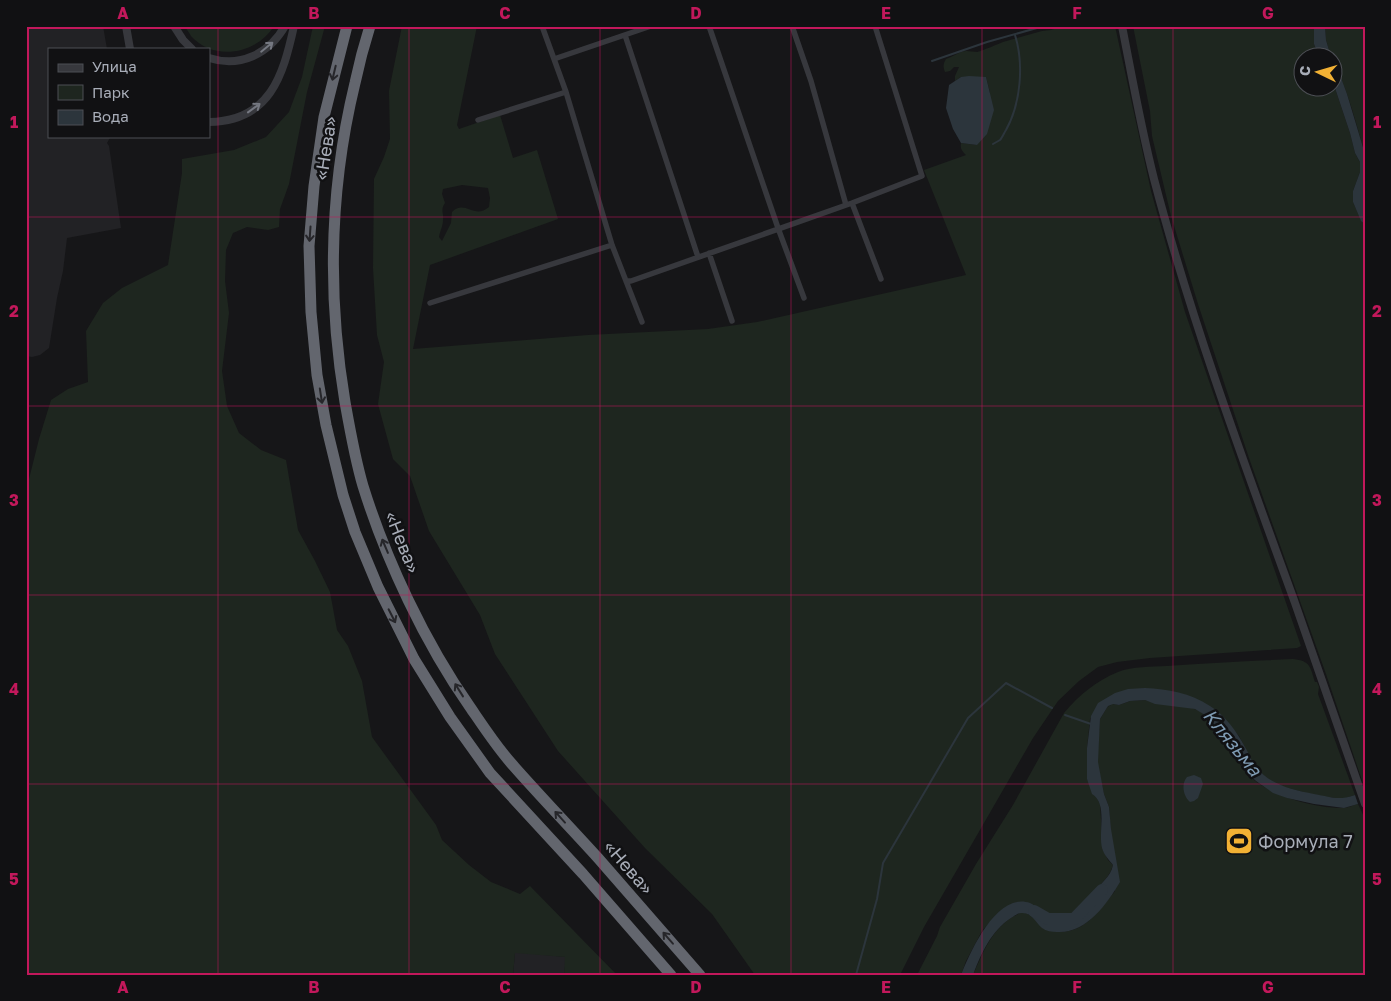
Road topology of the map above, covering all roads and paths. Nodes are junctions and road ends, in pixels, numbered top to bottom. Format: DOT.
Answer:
graph roads {
  1 [pos="126,26"];
  2 [pos="174,26"];
  3 [pos="285,26"];
  4 [pos="294,26"];
  5 [pos="347,26"];
  6 [pos="370,26"];
  7 [pos="542,26"];
  8 [pos="650,26"];
  9 [pos="708,26"];
  10 [pos="792,26"];
  11 [pos="875,26"];
  12 [pos="1122,26"];
  13 [pos="625,34"];
  14 [pos="130,48"];
  15 [pos="191,48"];
  16 [pos="210,58"];
  17 [pos="554,60"];
  18 [pos="566,92"];
  19 [pos="478,120"];
  20 [pos="210,122"];
  21 [pos="849,204"];
  22 [pos="778,228"];
  23 [pos="612,245"];
  24 [pos="709,253"];
  25 [pos="698,257"];
  26 [pos="881,279"];
  27 [pos="626,281"];
  28 [pos="804,298"];
  29 [pos="430,303"];
  30 [pos="732,321"];
  31 [pos="642,322"];
  32 [pos="1365,804"];
  33 [pos="671,975"];
  34 [pos="700,975"];
  1 -- 14 [label="street"];
  2 -- 15 [label="street"];
  16 -- 3 [label="street, one-way"];
  20 -- 4 [label="street, one-way"];
  5 -- 33 [label="highway, «Нева», one-way"];
  34 -- 6 [label="highway, «Нева», one-way"];
  7 -- 17 [label="street"];
  8 -- 13 [label="street"];
  9 -- 22 [label="street"];
  10 -- 21 [label="street"];
  11 -- 21 [label="street"];
  12 -- 32 [label="street"];
  13 -- 17 [label="street"];
  13 -- 25 [label="street"];
  17 -- 18 [label="street"];
  18 -- 19 [label="street"];
  18 -- 23 [label="street"];
  21 -- 22 [label="street"];
  21 -- 26 [label="street"];
  22 -- 24 [label="street"];
  22 -- 28 [label="street"];
  23 -- 27 [label="street"];
  23 -- 29 [label="street"];
  24 -- 25 [label="street"];
  24 -- 30 [label="street"];
  25 -- 27 [label="street"];
  27 -- 31 [label="street"];
}
